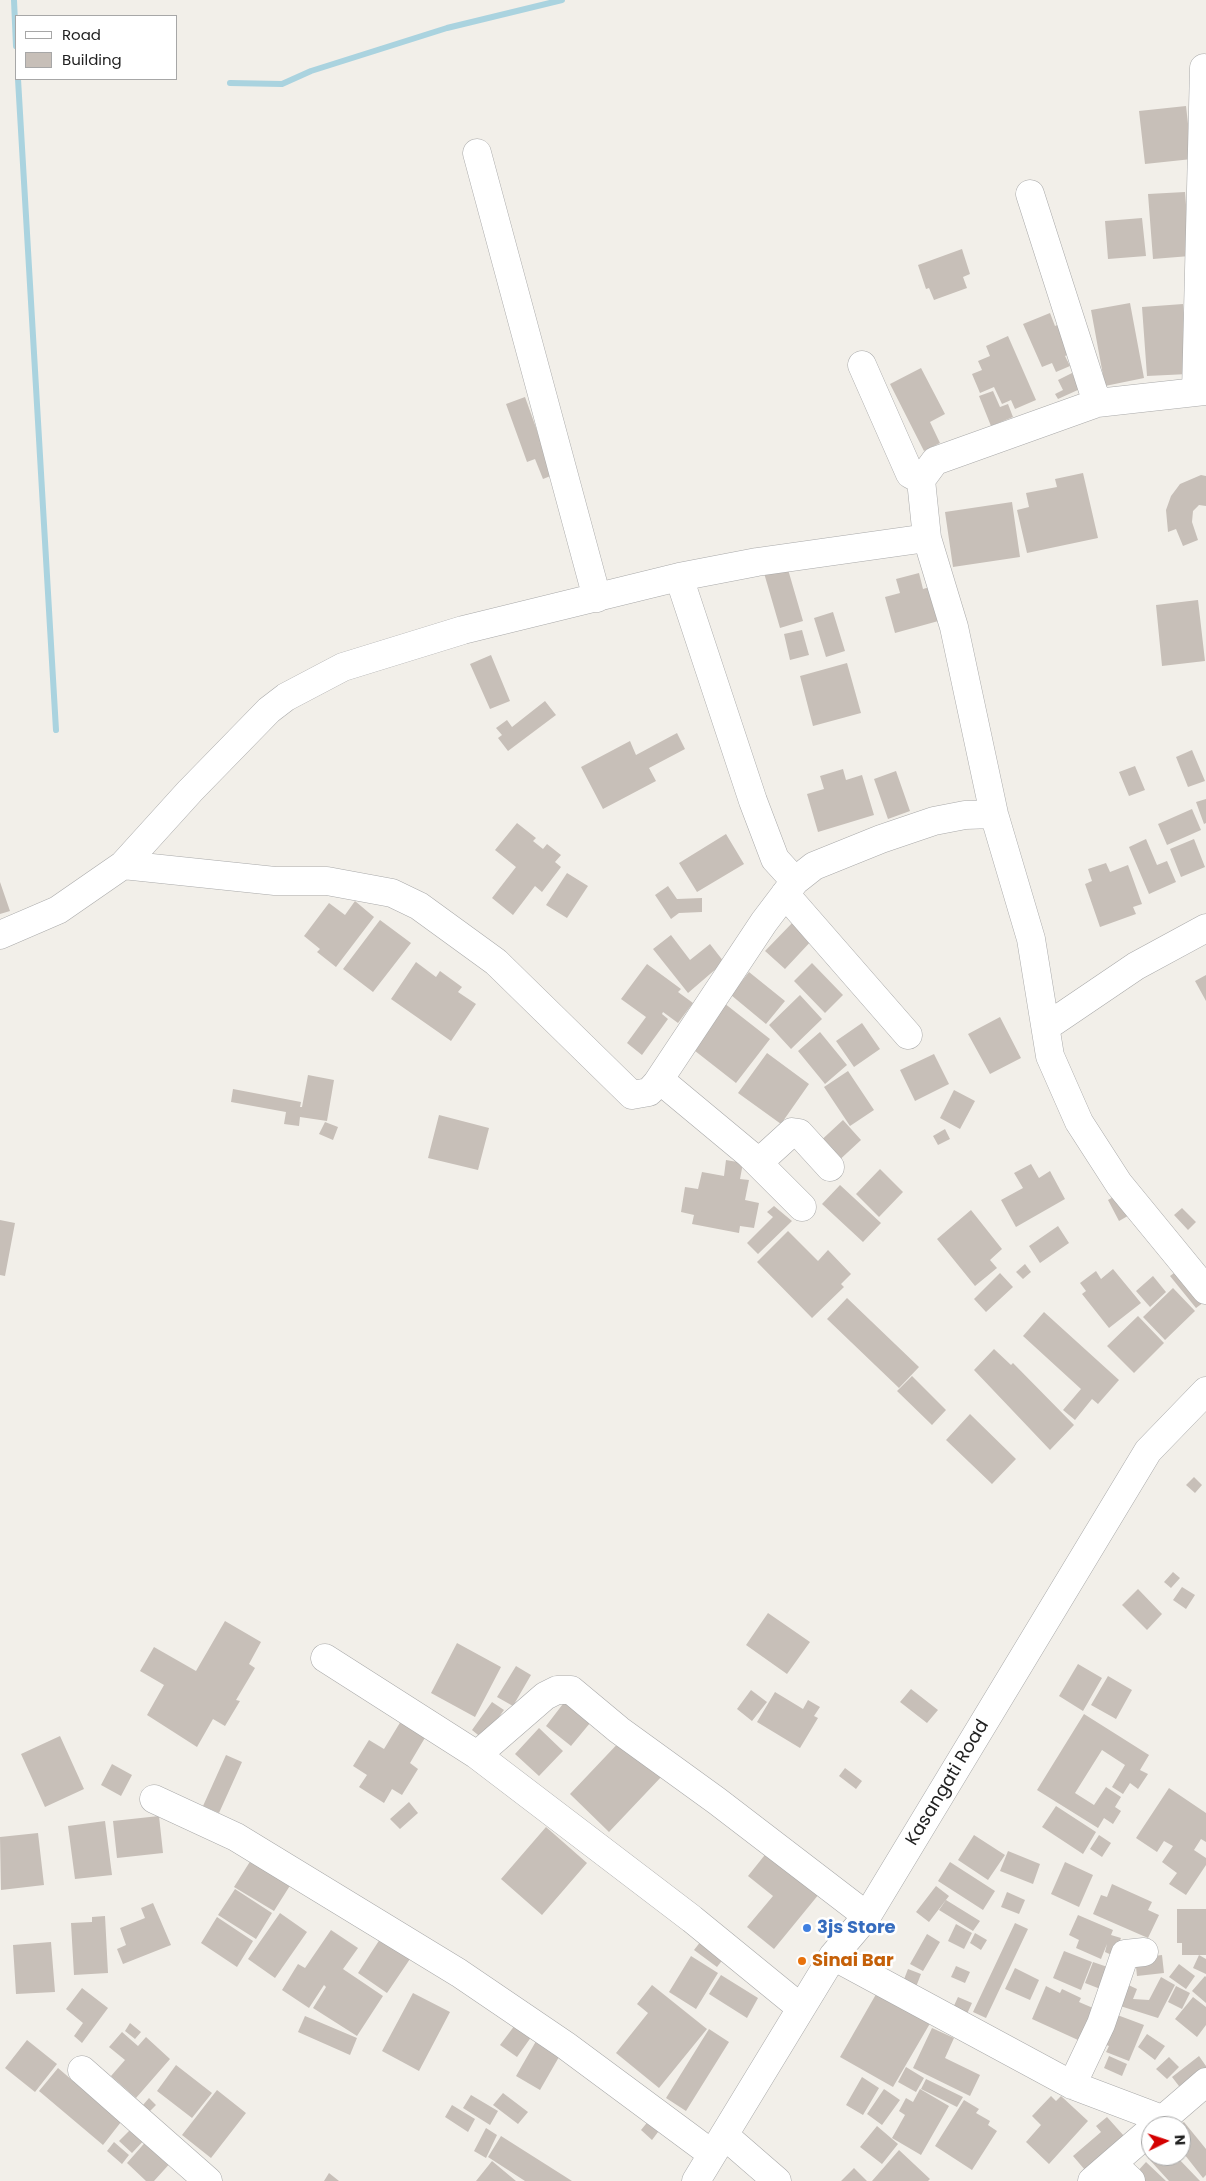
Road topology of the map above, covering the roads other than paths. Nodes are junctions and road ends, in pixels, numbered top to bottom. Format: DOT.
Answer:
graph roads {
  1 [pos="1204,68"];
  2 [pos="477,153"];
  3 [pos="1030,194"];
  4 [pos="862,365"];
  5 [pos="1201,391"];
  6 [pos="1097,404"];
  7 [pos="921,480"];
  8 [pos="927,538"];
  9 [pos="679,577"];
  10 [pos="597,598"];
  11 [pos="994,814"];
  12 [pos="123,865"];
  13 [pos="790,887"];
  14 [pos="1206,928"];
  15 [pos="0,935"];
  16 [pos="1046,1027"];
  17 [pos="908,1036"];
  18 [pos="660,1080"];
  19 [pos="758,1163"];
  20 [pos="830,1167"];
  21 [pos="802,1207"];
  22 [pos="1206,1290"];
  23 [pos="1206,1391"];
  24 [pos="326,1658"];
  25 [pos="476,1755"];
  26 [pos="154,1799"];
  27 [pos="867,1916"];
  28 [pos="1144,1952"];
  29 [pos="833,1956"];
  30 [pos="801,2008"];
  31 [pos="82,2070"];
  32 [pos="1206,2082"];
  33 [pos="1072,2085"];
  34 [pos="1166,2116"];
  35 [pos="1141,2118"];
  36 [pos="718,2144"];
  37 [pos="1141,2146"];
  38 [pos="1122,2172"];
  39 [pos="208,2181"];
  40 [pos="696,2181"];
  41 [pos="777,2181"];
  42 [pos="1092,2181"];
  1 -- 5 [label="street"];
  2 -- 10 [label="street"];
  3 -- 6 [label="street"];
  4 -- 7 [label="street"];
  5 -- 6 [label="street"];
  6 -- 7 [label="street"];
  7 -- 8 [label="street"];
  8 -- 9 [label="street"];
  8 -- 11 [label="street"];
  9 -- 10 [label="street"];
  9 -- 13 [label="street"];
  10 -- 12 [label="street"];
  11 -- 13 [label="street"];
  11 -- 16 [label="street"];
  12 -- 15 [label="street"];
  12 -- 18 [label="street"];
  13 -- 17 [label="street"];
  13 -- 18 [label="street"];
  14 -- 16 [label="street"];
  16 -- 22 [label="street"];
  18 -- 19 [label="street"];
  19 -- 20 [label="street"];
  19 -- 21 [label="street"];
  23 -- 27 [label="street, Kasangati Road"];
  24 -- 25 [label="street"];
  25 -- 27 [label="street"];
  25 -- 30 [label="street"];
  26 -- 36 [label="street"];
  27 -- 29 [label="street, Kasangati Road"];
  28 -- 33 [label="street"];
  29 -- 30 [label="street, Kasangati Road"];
  29 -- 33 [label="street"];
  30 -- 36 [label="street, Kasangati Road"];
  31 -- 39 [label="street"];
  32 -- 34 [label="street"];
  33 -- 35 [label="street"];
  36 -- 40 [label="street, Kasangati Road"];
  36 -- 41 [label="street"];
  37 -- 38 [label="street"];
  38 -- 42 [label="street"];
}
